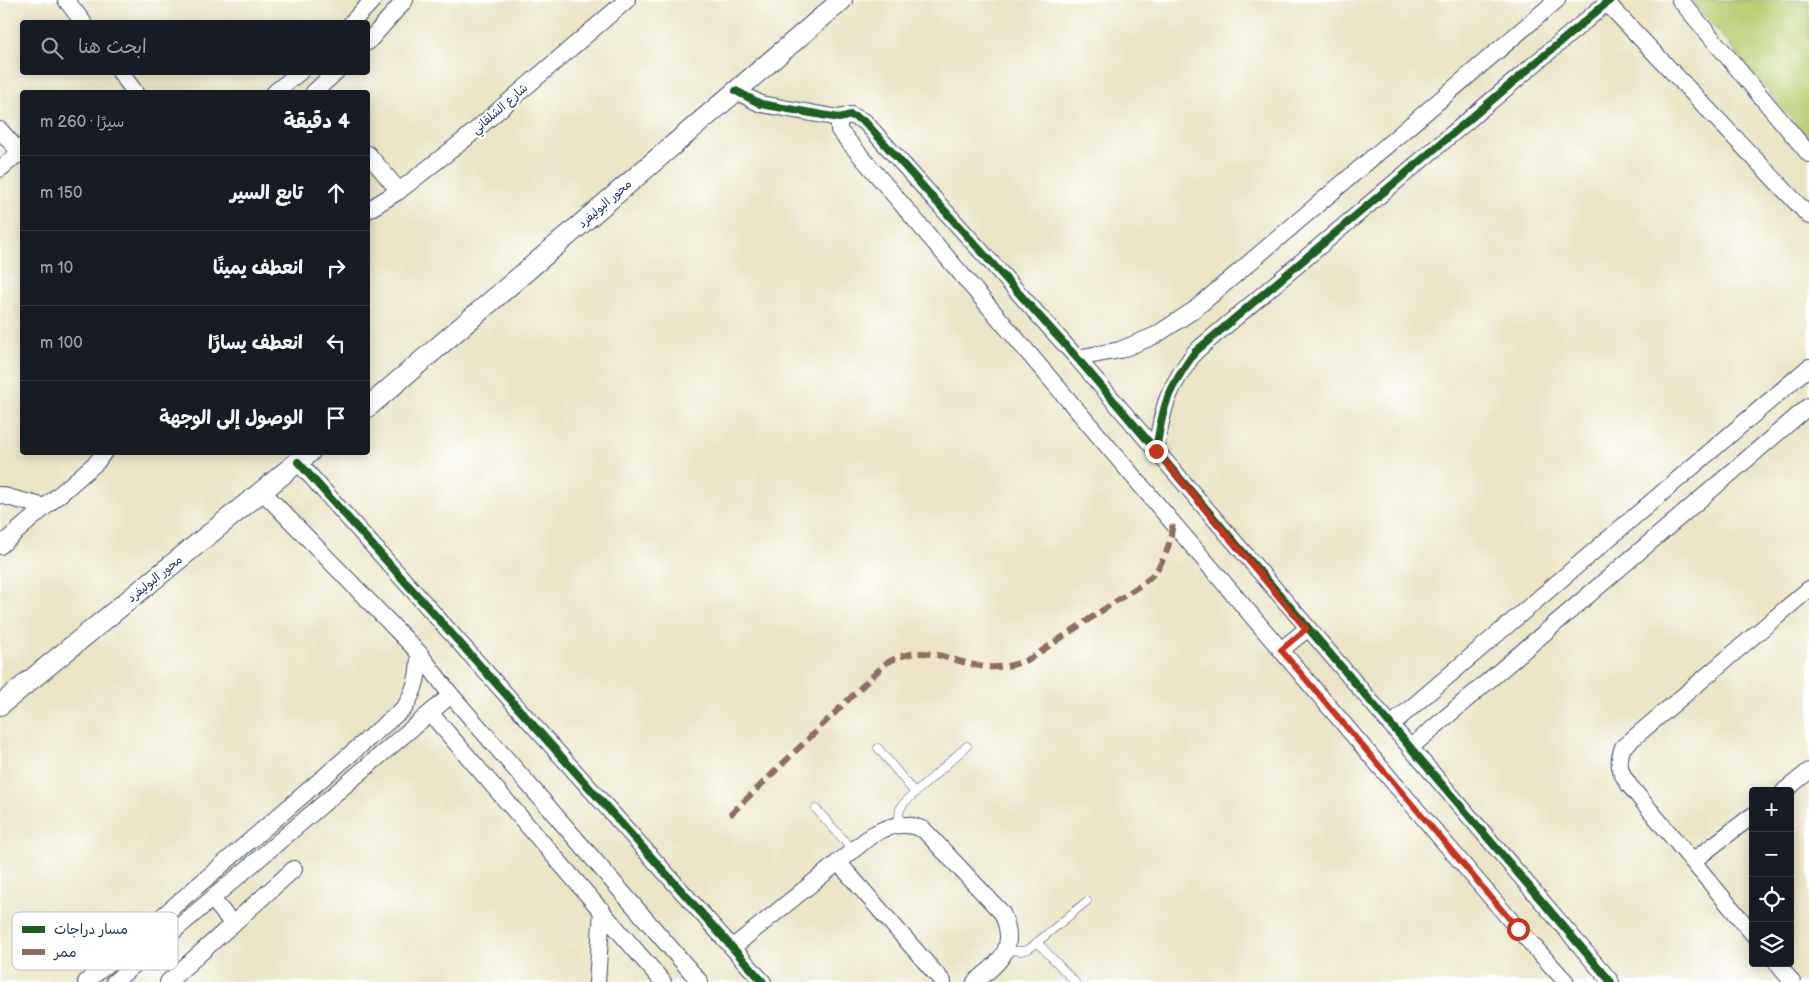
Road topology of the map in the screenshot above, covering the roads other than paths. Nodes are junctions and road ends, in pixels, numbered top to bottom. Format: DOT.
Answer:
graph roads {
  1 [pos="66,0"];
  2 [pos="373,0"];
  3 [pos="405,0"];
  4 [pos="627,0"];
  5 [pos="842,0"];
  6 [pos="1557,0"];
  7 [pos="1680,0"];
  8 [pos="1608,1"];
  9 [pos="81,20"];
  10 [pos="354,20"];
  11 [pos="370,40"];
  12 [pos="122,75"];
  13 [pos="296,75"];
  14 [pos="333,75"];
  15 [pos="134,90"];
  16 [pos="278,90"];
  17 [pos="316,90"];
  18 [pos="736,91"];
  19 [pos="840,118"];
  20 [pos="0,130"];
  21 [pos="20,153"];
  22 [pos="1809,154"];
  23 [pos="20,155"];
  24 [pos="370,156"];
  25 [pos="0,169"];
  26 [pos="399,191"];
  27 [pos="370,209"];
  28 [pos="1809,216"];
  29 [pos="1077,358"];
  30 [pos="1809,367"];
  31 [pos="370,405"];
  32 [pos="1806,415"];
  33 [pos="1156,451"];
  34 [pos="102,455"];
  35 [pos="304,457"];
  36 [pos="262,491"];
  37 [pos="0,495"];
  38 [pos="45,507"];
  39 [pos="0,546"];
  40 [pos="1809,589"];
  41 [pos="1306,629"];
  42 [pos="1281,650"];
  43 [pos="419,653"];
  44 [pos="451,695"];
  45 [pos="0,705"];
  46 [pos="431,714"];
  47 [pos="1391,725"];
  48 [pos="967,746"];
  49 [pos="878,748"];
  50 [pos="1410,748"];
  51 [pos="1806,780"];
  52 [pos="1792,787"];
  53 [pos="915,793"];
  54 [pos="816,809"];
  55 [pos="1749,818"];
  56 [pos="898,824"];
  57 [pos="853,850"];
  58 [pos="1694,861"];
  59 [pos="838,862"];
  60 [pos="294,869"];
  61 [pos="212,900"];
  62 [pos="1087,901"];
  63 [pos="602,910"];
  64 [pos="167,912"];
  65 [pos="233,924"];
  66 [pos="178,928"];
  67 [pos="1749,929"];
  68 [pos="1037,942"];
  69 [pos="733,948"];
  70 [pos="1006,950"];
  71 [pos="1780,967"];
  72 [pos="100,970"];
  73 [pos="128,970"];
  74 [pos="86,982"];
  75 [pos="114,982"];
  76 [pos="168,982"];
  77 [pos="597,982"];
  78 [pos="663,982"];
  79 [pos="700,982"];
  80 [pos="763,982"];
  81 [pos="943,982"];
  82 [pos="975,982"];
  83 [pos="1075,982"];
  84 [pos="1566,982"];
  85 [pos="1611,982"];
  86 [pos="1792,982"];
  1 -- 9 [label="street"];
  2 -- 10 [label="street"];
  3 -- 11 [label="street"];
  4 -- 26 [label="street, شارع الشلقاني"];
  5 -- 18 [label="street, محور البوليفرد"];
  6 -- 29 [label="street"];
  7 -- 22 [label="street"];
  8 -- 28 [label="street"];
  8 -- 33 [label="street"];
  12 -- 15 [label="street"];
  13 -- 16 [label="street"];
  14 -- 17 [label="street"];
  18 -- 19 [label="street"];
  18 -- 31 [label="street, محور البوليفرد"];
  19 -- 29 [label="street"];
  19 -- 42 [label="street"];
  20 -- 21 [label="street"];
  23 -- 25 [label="street"];
  24 -- 26 [label="street"];
  26 -- 27 [label="street, شارع الشلقاني"];
  29 -- 33 [label="street"];
  30 -- 47 [label="street"];
  32 -- 50 [label="street"];
  33 -- 41 [label="street"];
  34 -- 38 [label="street"];
  35 -- 36 [label="street, محور البوليفرد"];
  35 -- 69 [label="street"];
  36 -- 43 [label="street"];
  36 -- 45 [label="street, محور البوليفرد"];
  37 -- 38 [label="street"];
  38 -- 39 [label="street"];
  40 -- 58 [label="street"];
  41 -- 42 [label="street"];
  41 -- 47 [label="street"];
  42 -- 84 [label="street"];
  43 -- 44 [label="street"];
  43 -- 64 [label="street"];
  44 -- 46 [label="street"];
  44 -- 79 [label="street"];
  46 -- 61 [label="street"];
  46 -- 63 [label="street"];
  47 -- 50 [label="street"];
  48 -- 53 [label="lane"];
  49 -- 53 [label="lane"];
  50 -- 85 [label="street"];
  51 -- 52 [label="street"];
  53 -- 56 [label="lane"];
  54 -- 57 [label="lane"];
  55 -- 58 [label="street"];
  56 -- 57 [label="street"];
  56 -- 70 [label="street"];
  57 -- 59 [label="street"];
  58 -- 67 [label="street"];
  59 -- 69 [label="street"];
  59 -- 81 [label="street"];
  60 -- 65 [label="street"];
  61 -- 65 [label="street"];
  61 -- 66 [label="street"];
  62 -- 68 [label="lane"];
  63 -- 77 [label="street"];
  63 -- 78 [label="street"];
  65 -- 76 [label="street"];
  68 -- 70 [label="lane"];
  68 -- 83 [label="lane"];
  69 -- 80 [label="street"];
  70 -- 82 [label="street"];
  71 -- 86 [label="street"];
  72 -- 74 [label="street"];
  73 -- 75 [label="street"];
}
